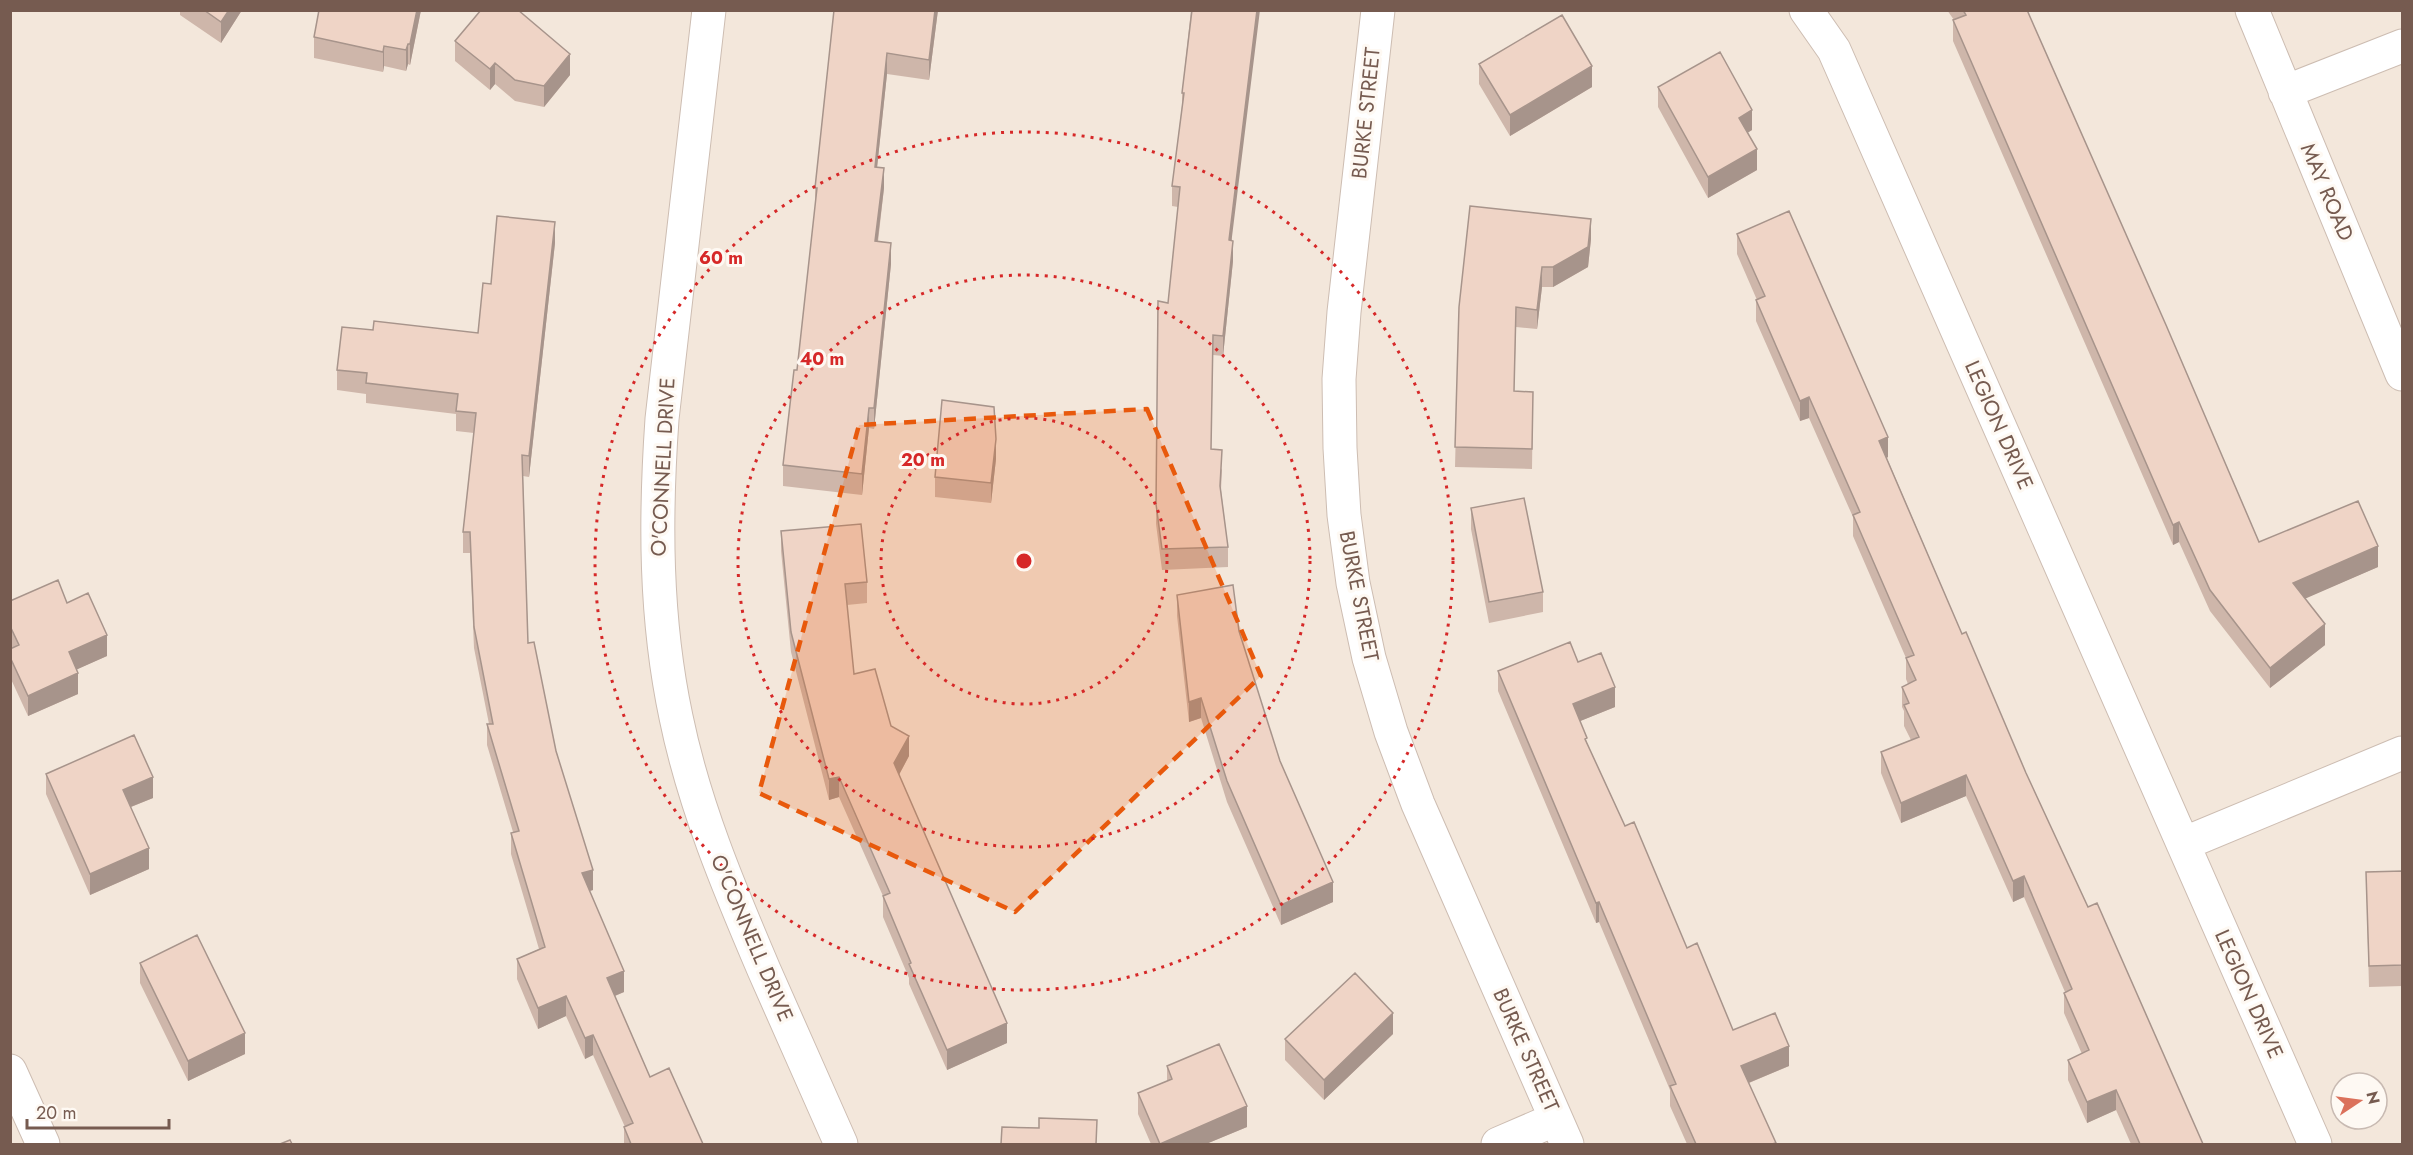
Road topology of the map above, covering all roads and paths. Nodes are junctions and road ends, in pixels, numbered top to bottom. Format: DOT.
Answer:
graph roads {
  1 [pos="709,10"];
  2 [pos="1378,10"];
  3 [pos="1806,10"];
  4 [pos="2252,10"];
  5 [pos="2403,46"];
  6 [pos="2285,92"];
  7 [pos="2403,374"];
  8 [pos="2403,753"];
  9 [pos="2183,844"];
  10 [pos="10,1071"];
  11 [pos="1561,1132"];
  12 [pos="43,1144"];
  13 [pos="841,1144"];
  14 [pos="1498,1144"];
  15 [pos="2315,1144"];
  1 -- 13 [label="street, O'CONNELL DRIVE"];
  2 -- 11 [label="street, BURKE STREET"];
  3 -- 9 [label="street, LEGION DRIVE"];
  4 -- 6 [label="street, MAY ROAD"];
  5 -- 6 [label="street"];
  6 -- 7 [label="street, MAY ROAD"];
  8 -- 9 [label="street"];
  9 -- 15 [label="street, LEGION DRIVE"];
  10 -- 12 [label="street"];
  11 -- 14 [label="street"];
}
